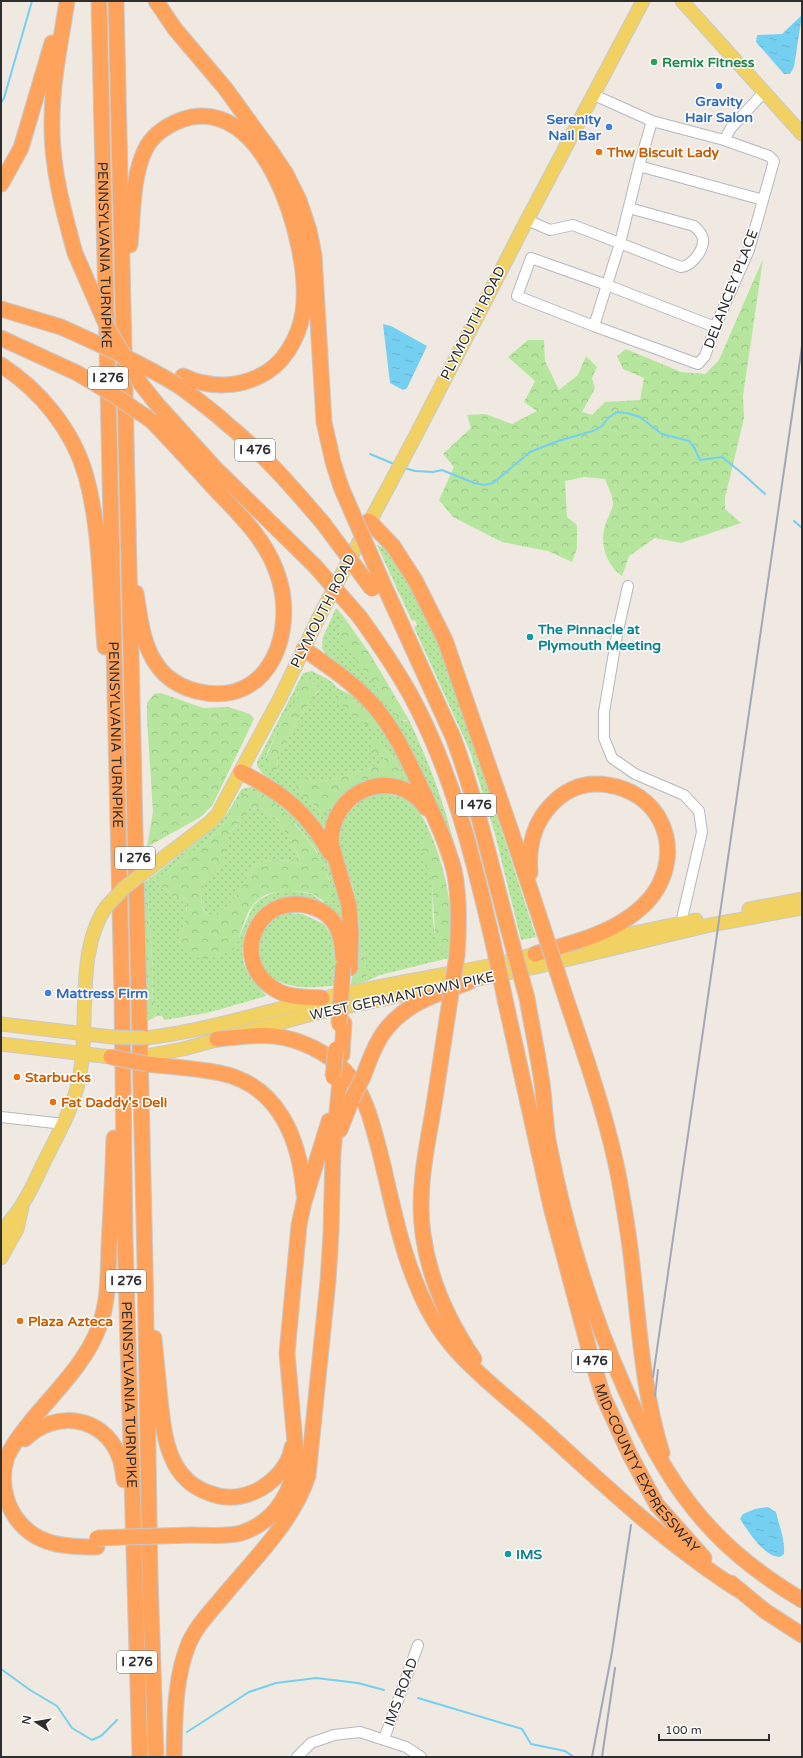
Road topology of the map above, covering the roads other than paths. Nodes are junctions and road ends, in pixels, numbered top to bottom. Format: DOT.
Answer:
graph roads {
  1 [pos="63,1"];
  2 [pos="67,1"];
  3 [pos="99,1"];
  4 [pos="116,1"];
  5 [pos="156,1"];
  6 [pos="643,1"];
  7 [pos="682,1"];
  8 [pos="764,92"];
  9 [pos="594,94"];
  10 [pos="652,121"];
  11 [pos="802,134"];
  12 [pos="724,140"];
  13 [pos="639,166"];
  14 [pos="1,184"];
  15 [pos="763,200"];
  16 [pos="629,208"];
  17 [pos="526,220"];
  18 [pos="620,243"];
  19 [pos="607,285"];
  20 [pos="124,306"];
  21 [pos="1,309"];
  22 [pos="594,326"];
  23 [pos="715,327"];
  24 [pos="1,338"];
  25 [pos="1,365"];
  26 [pos="181,381"];
  27 [pos="152,421"];
  28 [pos="216,468"];
  29 [pos="369,521"];
  30 [pos="127,543"];
  31 [pos="377,584"];
  32 [pos="628,586"];
  33 [pos="304,649"];
  34 [pos="117,755"];
  35 [pos="241,772"];
  36 [pos="440,830"];
  37 [pos="336,863"];
  38 [pos="802,898"];
  39 [pos="535,903"];
  40 [pos="802,908"];
  41 [pos="681,923"];
  42 [pos="535,954"];
  43 [pos="347,967"];
  44 [pos="469,982"];
  45 [pos="122,995"];
  46 [pos="322,998"];
  47 [pos="1,1024"];
  48 [pos="84,1033"];
  49 [pos="217,1039"];
  50 [pos="1,1044"];
  51 [pos="82,1053"];
  52 [pos="111,1057"];
  53 [pos="146,1060"];
  54 [pos="336,1079"];
  55 [pos="1,1117"];
  56 [pos="64,1124"];
  57 [pos="333,1179"];
  58 [pos="304,1202"];
  59 [pos="23,1204"];
  60 [pos="557,1207"];
  61 [pos="1,1235"];
  62 [pos="1,1258"];
  63 [pos="145,1265"];
  64 [pos="499,1390"];
  65 [pos="293,1426"];
  66 [pos="673,1481"];
  67 [pos="300,1495"];
  68 [pos="192,1540"];
  69 [pos="97,1542"];
  70 [pos="135,1567"];
  71 [pos="737,1589"];
  72 [pos="802,1600"];
  73 [pos="802,1635"];
  74 [pos="418,1645"];
  75 [pos="384,1739"];
  76 [pos="140,1757"];
  77 [pos="156,1757"];
  78 [pos="174,1757"];
  79 [pos="297,1757"];
  80 [pos="421,1757"];
  1 -- 14 [label="highway"];
  2 -- 28 [label="highway, bridge"];
  3 -- 34 [label="highway, PENNSYLVANIA TURNPIKE / I 276"];
  4 -- 20 [label="highway, PENNSYLVANIA TURNPIKE / I 276"];
  5 -- 31 [label="highway, bridge"];
  6 -- 9 [label="main road, PLYMOUTH ROAD"];
  7 -- 8 [label="main road"];
  8 -- 11 [label="main road"];
  8 -- 12 [label="street"];
  9 -- 10 [label="street, DELANCEY PLACE"];
  9 -- 17 [label="main road, PLYMOUTH ROAD"];
  10 -- 12 [label="street, DELANCEY PLACE"];
  10 -- 13 [label="street"];
  12 -- 15 [label="street, DELANCEY PLACE"];
  13 -- 15 [label="street"];
  13 -- 16 [label="street"];
  15 -- 23 [label="street, DELANCEY PLACE"];
  16 -- 18 [label="street"];
  16 -- 18 [label="street"];
  17 -- 18 [label="street"];
  17 -- 29 [label="main road, PLYMOUTH ROAD"];
  18 -- 19 [label="street"];
  19 -- 22 [label="street"];
  19 -- 22 [label="street, DELANCEY PLACE"];
  19 -- 23 [label="street"];
  20 -- 26 [label="highway"];
  20 -- 30 [label="highway, PENNSYLVANIA TURNPIKE / I 276"];
  21 -- 26 [label="highway, bridge"];
  22 -- 23 [label="street, DELANCEY PLACE"];
  24 -- 27 [label="highway, I 476, bridge"];
  25 -- 34 [label="highway"];
  26 -- 31 [label="highway, I 476, bridge"];
  27 -- 28 [label="highway, I 476"];
  27 -- 30 [label="highway"];
  28 -- 60 [label="highway, I 476, bridge"];
  29 -- 33 [label="main road, PLYMOUTH ROAD"];
  29 -- 39 [label="highway"];
  30 -- 63 [label="highway, PENNSYLVANIA TURNPIKE / I 276"];
  31 -- 60 [label="highway, I 476, bridge"];
  32 -- 41 [label="street"];
  33 -- 35 [label="main road, PLYMOUTH ROAD"];
  33 -- 36 [label="highway"];
  34 -- 45 [label="highway, PENNSYLVANIA TURNPIKE / I 276"];
  35 -- 37 [label="highway"];
  35 -- 48 [label="main road, PLYMOUTH ROAD, bridge"];
  36 -- 37 [label="highway"];
  36 -- 64 [label="highway, bridge"];
  37 -- 43 [label="highway"];
  38 -- 41 [label="main road, WEST GERMANTOWN PIKE"];
  39 -- 42 [label="highway"];
  39 -- 66 [label="highway, bridge"];
  40 -- 44 [label="main road, WEST GERMANTOWN PIKE"];
  41 -- 42 [label="main road, WEST GERMANTOWN PIKE"];
  42 -- 46 [label="main road, WEST GERMANTOWN PIKE"];
  43 -- 46 [label="highway"];
  43 -- 54 [label="highway, bridge"];
  44 -- 49 [label="main road, WEST GERMANTOWN PIKE"];
  44 -- 57 [label="highway, bridge"];
  45 -- 69 [label="highway"];
  45 -- 70 [label="highway, PENNSYLVANIA TURNPIKE / I 276"];
  46 -- 48 [label="main road, WEST GERMANTOWN PIKE, bridge"];
  47 -- 48 [label="main road, WEST GERMANTOWN PIKE"];
  48 -- 51 [label="main road, PLYMOUTH ROAD"];
  49 -- 53 [label="main road, WEST GERMANTOWN PIKE"];
  49 -- 64 [label="highway"];
  50 -- 51 [label="main road"];
  51 -- 52 [label="main road"];
  51 -- 56 [label="main road, PLYMOUTH ROAD"];
  52 -- 53 [label="highway, bridge"];
  53 -- 58 [label="highway"];
  54 -- 57 [label="highway"];
  54 -- 58 [label="highway"];
  55 -- 56 [label="street"];
  56 -- 59 [label="main road, PLYMOUTH ROAD"];
  57 -- 67 [label="highway"];
  58 -- 65 [label="highway"];
  59 -- 61 [label="main road, PLYMOUTH ROAD"];
  59 -- 62 [label="main road, PLYMOUTH ROAD"];
  60 -- 66 [label="highway, MID-COUNTY EXPRESSWAY / I 476"];
  60 -- 71 [label="highway, MID-COUNTY EXPRESSWAY / I 476"];
  63 -- 65 [label="highway"];
  63 -- 77 [label="highway, PENNSYLVANIA TURNPIKE / I 276"];
  64 -- 71 [label="highway"];
  65 -- 68 [label="highway"];
  66 -- 72 [label="highway, MID-COUNTY EXPRESSWAY / I 476"];
  67 -- 68 [label="highway"];
  67 -- 78 [label="highway"];
  68 -- 69 [label="highway"];
  69 -- 70 [label="highway"];
  70 -- 76 [label="highway, PENNSYLVANIA TURNPIKE / I 276"];
  71 -- 73 [label="highway, MID-COUNTY EXPRESSWAY / I 476"];
  74 -- 75 [label="street, IMS ROAD"];
  75 -- 79 [label="street"];
  75 -- 80 [label="street"];
}
